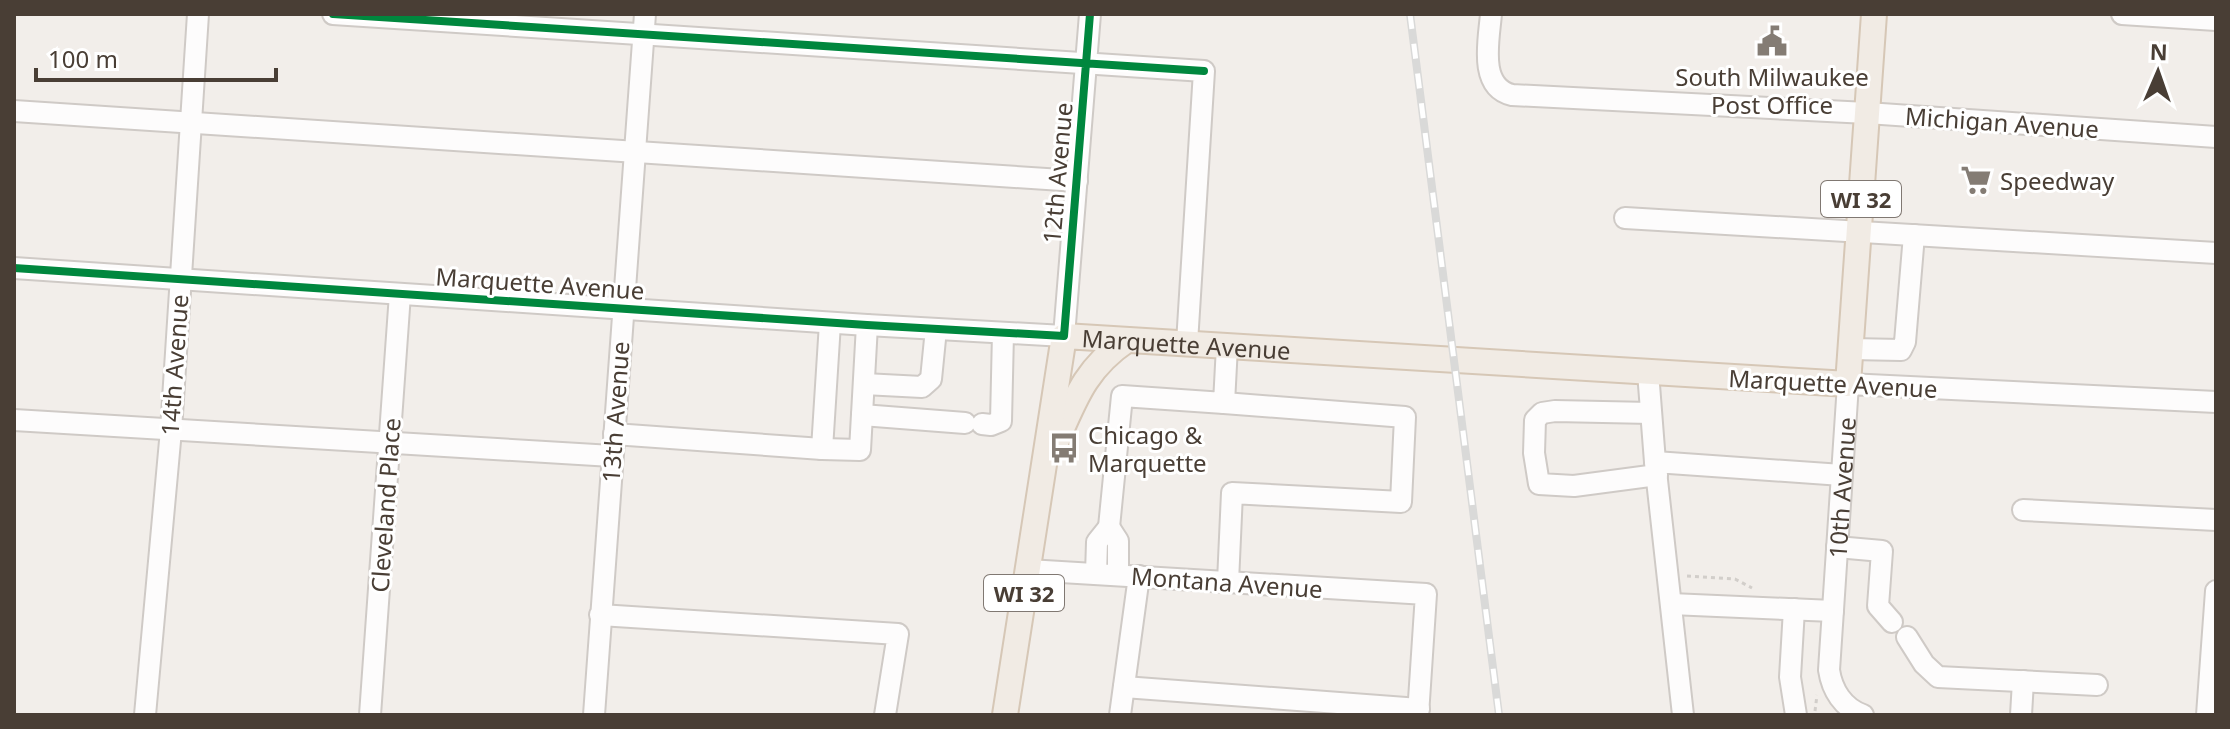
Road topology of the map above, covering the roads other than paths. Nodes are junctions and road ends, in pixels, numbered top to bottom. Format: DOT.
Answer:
graph roads {
  1 [pos="198,14"];
  2 [pos="333,14"];
  3 [pos="1090,14"];
  4 [pos="1491,14"];
  5 [pos="1874,14"];
  6 [pos="2122,14"];
  7 [pos="2216,20"];
  8 [pos="645,24"];
  9 [pos="1086,64"];
  10 [pos="14,111"];
  11 [pos="1867,113"];
  12 [pos="191,122"];
  13 [pos="2216,137"];
  14 [pos="635,152"];
  15 [pos="1077,181"];
  16 [pos="1625,218"];
  17 [pos="1859,231"];
  18 [pos="1914,235"];
  19 [pos="2216,253"];
  20 [pos="14,268"];
  21 [pos="180,280"];
  22 [pos="400,294"];
  23 [pos="623,308"];
  24 [pos="830,323"];
  25 [pos="867,325"];
  26 [pos="936,329"];
  27 [pos="1003,333"];
  28 [pos="1064,336"];
  29 [pos="1127,340"];
  30 [pos="1187,343"];
  31 [pos="1227,346"];
  32 [pos="1851,349"];
  33 [pos="1648,372"];
  34 [pos="864,384"];
  35 [pos="1848,384"];
  36 [pos="2216,402"];
  37 [pos="1224,403"];
  38 [pos="1651,413"];
  39 [pos="862,415"];
  40 [pos="14,420"];
  41 [pos="171,430"];
  42 [pos="614,434"];
  43 [pos="390,444"];
  44 [pos="822,449"];
  45 [pos="612,456"];
  46 [pos="1656,468"];
  47 [pos="1043,471"];
  48 [pos="1842,475"];
  49 [pos="2023,510"];
  50 [pos="2216,520"];
  51 [pos="1109,527"];
  52 [pos="1837,547"];
  53 [pos="1028,570"];
  54 [pos="1096,574"];
  55 [pos="1129,576"];
  56 [pos="1228,582"];
  57 [pos="2216,591"];
  58 [pos="1671,604"];
  59 [pos="1794,609"];
  60 [pos="1833,611"];
  61 [pos="600,615"];
  62 [pos="2214,634"];
  63 [pos="2023,681"];
  64 [pos="2097,685"];
  65 [pos="1124,687"];
  66 [pos="1827,692"];
  67 [pos="1419,712"];
  68 [pos="1860,714"];
  69 [pos="145,715"];
  70 [pos="370,715"];
  71 [pos="594,715"];
  72 [pos="885,715"];
  73 [pos="1005,715"];
  74 [pos="1120,715"];
  75 [pos="1683,715"];
  76 [pos="1796,715"];
  77 [pos="1833,715"];
  78 [pos="2021,715"];
  79 [pos="2207,715"];
  1 -- 12 [label="street, 14th Avenue"];
  2 -- 8 [label="street"];
  3 -- 9 [label="street, 12th Avenue"];
  4 -- 11 [label="street, Michigan Avenue"];
  5 -- 11 [label="main road, 10th Avenue / WI 32"];
  6 -- 7 [label="street"];
  8 -- 9 [label="street"];
  8 -- 14 [label="street, 13th Avenue"];
  9 -- 15 [label="street, 12th Avenue"];
  9 -- 30 [label="street"];
  10 -- 12 [label="street"];
  11 -- 13 [label="street, Michigan Avenue"];
  11 -- 17 [label="main road, 10th Avenue / WI 32"];
  12 -- 14 [label="street"];
  12 -- 21 [label="street, 14th Avenue"];
  14 -- 15 [label="street"];
  14 -- 23 [label="street, 13th Avenue"];
  15 -- 28 [label="street, 12th Avenue"];
  16 -- 17 [label="street"];
  17 -- 18 [label="street"];
  17 -- 32 [label="main road, 10th Avenue / WI 32"];
  18 -- 19 [label="street"];
  18 -- 32 [label="street"];
  20 -- 21 [label="street, Marquette Avenue"];
  21 -- 22 [label="street, Marquette Avenue"];
  21 -- 41 [label="street, 14th Avenue"];
  22 -- 23 [label="street, Marquette Avenue"];
  22 -- 43 [label="street, Cleveland Place"];
  23 -- 24 [label="street, Marquette Avenue"];
  23 -- 42 [label="street, 13th Avenue"];
  24 -- 25 [label="street, Marquette Avenue"];
  24 -- 44 [label="street"];
  25 -- 26 [label="street, Marquette Avenue"];
  25 -- 34 [label="street"];
  26 -- 27 [label="street, Marquette Avenue"];
  26 -- 34 [label="street"];
  27 -- 28 [label="street, Marquette Avenue"];
  27 -- 39 [label="street"];
  28 -- 29 [label="main road, Marquette Avenue"];
  28 -- 47 [label="main road, WI 32"];
  29 -- 30 [label="main road, Marquette Avenue"];
  29 -- 47 [label="main road, WI 32"];
  30 -- 31 [label="main road, Marquette Avenue"];
  31 -- 33 [label="main road, Marquette Avenue"];
  31 -- 37 [label="street"];
  32 -- 35 [label="main road, 10th Avenue / WI 32"];
  33 -- 35 [label="main road, Marquette Avenue"];
  33 -- 38 [label="street"];
  34 -- 39 [label="street"];
  35 -- 36 [label="street, Marquette Avenue"];
  35 -- 48 [label="street, 10th Avenue"];
  37 -- 51 [label="street"];
  37 -- 56 [label="street"];
  38 -- 46 [label="street"];
  38 -- 46 [label="street"];
  39 -- 44 [label="street"];
  40 -- 41 [label="street"];
  41 -- 43 [label="street"];
  41 -- 69 [label="street, 14th Avenue"];
  42 -- 44 [label="street"];
  42 -- 45 [label="street, 13th Avenue"];
  43 -- 45 [label="street"];
  43 -- 70 [label="street, Cleveland Place"];
  45 -- 61 [label="street, 13th Avenue"];
  46 -- 48 [label="street"];
  46 -- 58 [label="street"];
  47 -- 53 [label="main road, WI 32"];
  48 -- 52 [label="street, 10th Avenue"];
  49 -- 50 [label="street"];
  51 -- 54 [label="street"];
  51 -- 55 [label="street"];
  52 -- 60 [label="street, 10th Avenue"];
  52 -- 63 [label="street"];
  53 -- 54 [label="street, Montana Avenue"];
  53 -- 73 [label="main road, WI 32"];
  54 -- 55 [label="street, Montana Avenue"];
  55 -- 56 [label="street, Montana Avenue"];
  55 -- 65 [label="street"];
  56 -- 67 [label="street, Montana Avenue"];
  57 -- 62 [label="street"];
  58 -- 59 [label="street"];
  58 -- 75 [label="street"];
  59 -- 60 [label="street"];
  59 -- 76 [label="street"];
  60 -- 66 [label="street, 10th Avenue"];
  61 -- 71 [label="street, 13th Avenue"];
  61 -- 72 [label="street"];
  62 -- 79 [label="street"];
  63 -- 64 [label="street"];
  63 -- 78 [label="street"];
  65 -- 67 [label="street"];
  65 -- 74 [label="street"];
  66 -- 68 [label="street"];
  66 -- 77 [label="street, 10th Avenue"];
}
